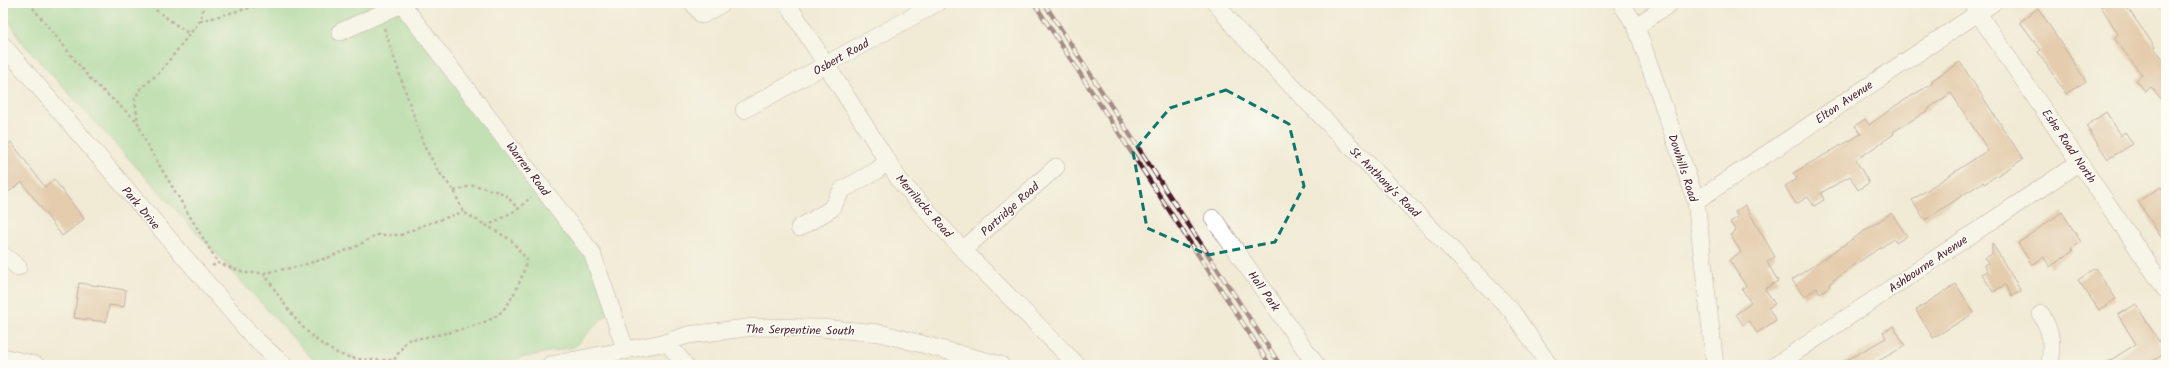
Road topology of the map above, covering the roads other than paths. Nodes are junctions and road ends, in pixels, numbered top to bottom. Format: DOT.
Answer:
graph roads {
  1 [pos="401,3"];
  2 [pos="693,3"];
  3 [pos="723,3"];
  4 [pos="787,3"];
  5 [pos="937,3"];
  6 [pos="1216,3"];
  7 [pos="1621,3"];
  8 [pos="1671,3"];
  9 [pos="1992,3"];
  10 [pos="1974,8"];
  11 [pos="1636,26"];
  12 [pos="340,32"];
  13 [pos="3,45"];
  14 [pos="826,65"];
  15 [pos="744,110"];
  16 [pos="888,161"];
  17 [pos="2080,162"];
  18 [pos="1056,167"];
  19 [pos="1696,201"];
  20 [pos="1213,218"];
  21 [pos="799,228"];
  22 [pos="963,250"];
  23 [pos="3,255"];
  24 [pos="18,267"];
  25 [pos="2166,290"];
  26 [pos="2041,314"];
  27 [pos="668,342"];
  28 [pos="626,351"];
  29 [pos="3,357"];
  30 [pos="36,365"];
  31 [pos="284,365"];
  32 [pos="550,365"];
  33 [pos="685,365"];
  34 [pos="1001,365"];
  35 [pos="1077,365"];
  36 [pos="1316,365"];
  37 [pos="1549,365"];
  38 [pos="1716,365"];
  39 [pos="1776,365"];
  40 [pos="2050,365"];
  1 -- 12 [label="street"];
  1 -- 28 [label="street, Warren Road"];
  2 -- 3 [label="street"];
  4 -- 14 [label="street, Merrilocks Road"];
  5 -- 14 [label="street, Osbert Road"];
  6 -- 37 [label="street, St Anthony's Road"];
  7 -- 11 [label="street, Dowhills Road"];
  8 -- 11 [label="street"];
  9 -- 10 [label="street, Elton Avenue"];
  10 -- 17 [label="street, Eshe Road North"];
  10 -- 19 [label="street, Elton Avenue"];
  11 -- 19 [label="street, Dowhills Road"];
  13 -- 31 [label="street, Park Drive"];
  14 -- 15 [label="street, Osbert Road"];
  14 -- 16 [label="street, Merrilocks Road"];
  16 -- 21 [label="street"];
  16 -- 22 [label="street, Merrilocks Road"];
  17 -- 25 [label="street, Eshe Road North"];
  17 -- 39 [label="street, Ashbourne Avenue"];
  18 -- 22 [label="street, Partridge Road"];
  19 -- 38 [label="street, Dowhills Road"];
  20 -- 36 [label="street, Hall Park"];
  22 -- 35 [label="street, Merrilocks Road"];
  23 -- 24 [label="street"];
  26 -- 40 [label="street"];
  27 -- 28 [label="street, The Serpentine South"];
  27 -- 33 [label="street"];
  27 -- 34 [label="street, The Serpentine South"];
  28 -- 32 [label="street, The Serpentine South"];
  29 -- 30 [label="street"];
}
